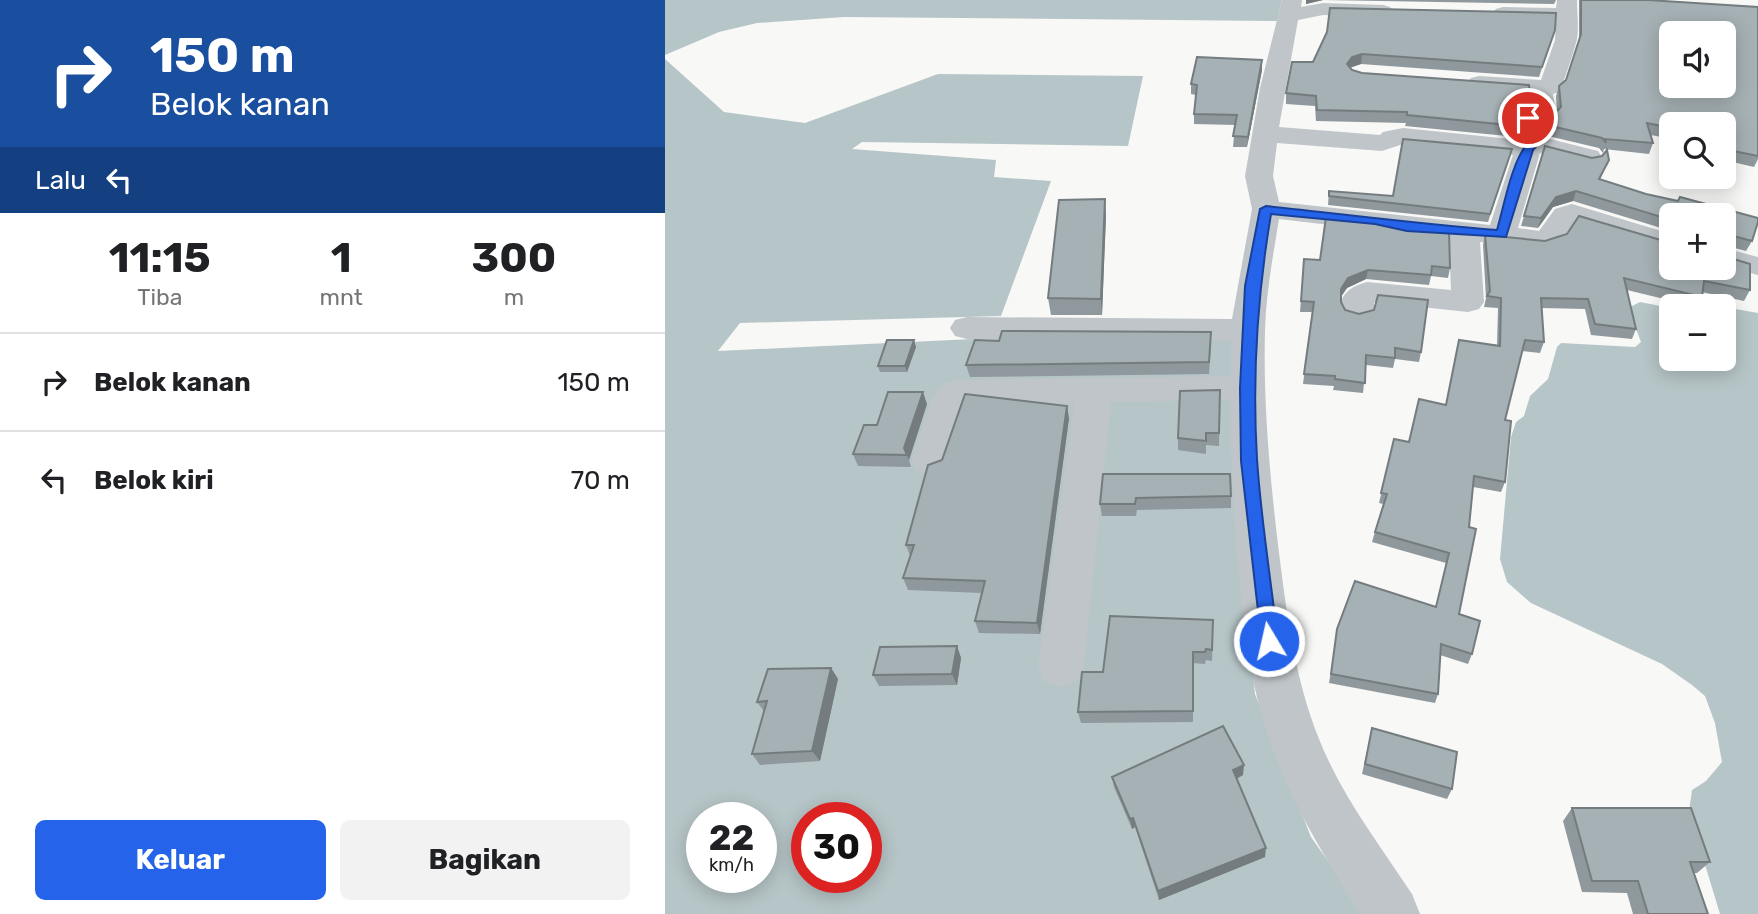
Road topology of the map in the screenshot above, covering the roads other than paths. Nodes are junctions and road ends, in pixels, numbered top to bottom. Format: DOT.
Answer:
graph roads {
  1 [pos="1290,7"];
  2 [pos="1567,7"];
  3 [pos="1409,12"];
  4 [pos="1485,13"];
  5 [pos="1452,80"];
  6 [pos="1540,87"];
  7 [pos="1265,134"];
  8 [pos="1531,146"];
  9 [pos="1589,156"];
  10 [pos="1266,209"];
  11 [pos="1464,232"];
  12 [pos="1502,234"];
  13 [pos="1659,239"];
  14 [pos="1736,260"];
  15 [pos="1758,266"];
  16 [pos="1358,312"];
  17 [pos="967,328"];
  18 [pos="1248,330"];
  19 [pos="1247,388"];
  20 [pos="1098,391"];
  21 [pos="930,461"];
  22 [pos="1061,666"];
  23 [pos="1392,914"];
  1 -- 3 [label="street"];
  1 -- 7 [label="street"];
  2 -- 4 [label="street"];
  2 -- 6 [label="street"];
  5 -- 6 [label="street"];
  6 -- 8 [label="street"];
  7 -- 8 [label="street"];
  7 -- 10 [label="street"];
  8 -- 9 [label="street"];
  8 -- 12 [label="street"];
  10 -- 11 [label="street"];
  10 -- 18 [label="street"];
  11 -- 12 [label="street"];
  11 -- 16 [label="street"];
  12 -- 13 [label="street"];
  14 -- 15 [label="street"];
  17 -- 18 [label="street"];
  18 -- 19 [label="street"];
  19 -- 20 [label="street"];
  19 -- 23 [label="street"];
  20 -- 21 [label="street"];
  20 -- 22 [label="street"];
}
